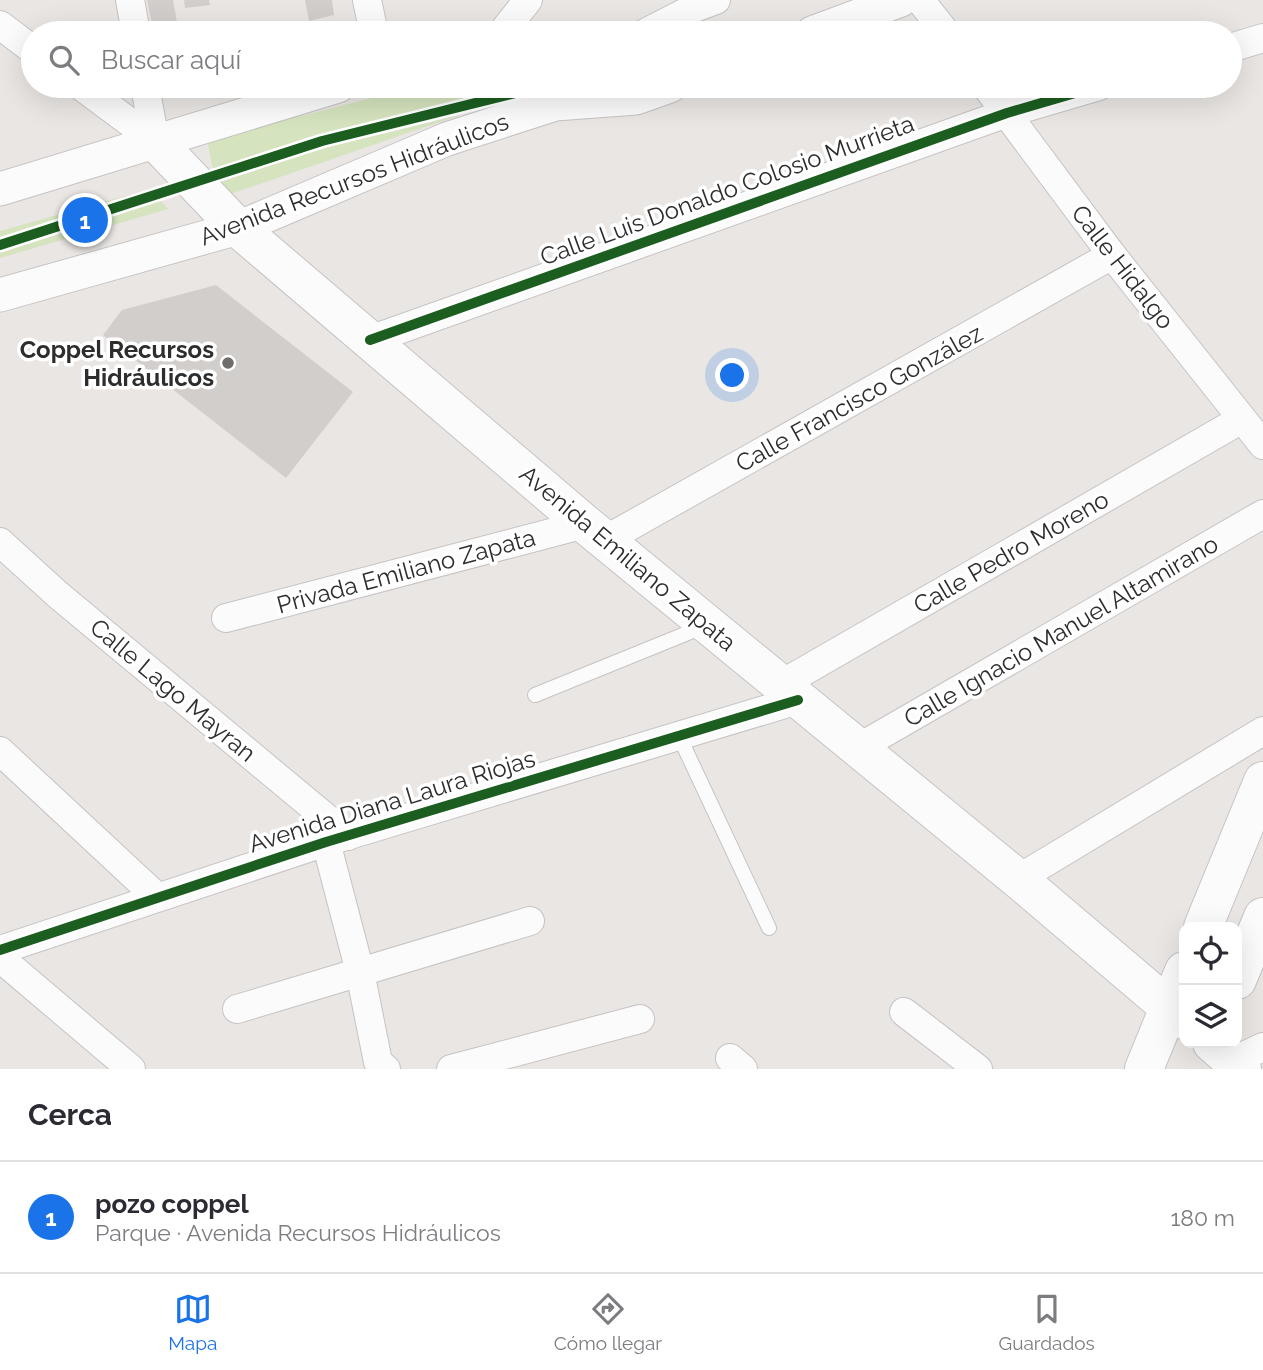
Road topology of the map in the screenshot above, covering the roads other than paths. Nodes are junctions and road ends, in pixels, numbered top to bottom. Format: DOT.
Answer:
graph roads {
  1 [pos="130,0"];
  2 [pos="367,0"];
  3 [pos="528,0"];
  4 [pos="901,0"];
  5 [pos="920,0"];
  6 [pos="701,3"];
  7 [pos="134,21"];
  8 [pos="371,21"];
  9 [pos="511,21"];
  10 [pos="667,21"];
  11 [pos="844,21"];
  12 [pos="937,21"];
  13 [pos="0,25"];
  14 [pos="1263,38"];
  15 [pos="21,41"];
  16 [pos="1242,44"];
  17 [pos="97,98"];
  18 [pos="147,98"];
  19 [pos="298,98"];
  20 [pos="636,98"];
  21 [pos="995,98"];
  22 [pos="1058,98"];
  23 [pos="1007,113"];
  24 [pos="155,141"];
  25 [pos="0,189"];
  26 [pos="238,228"];
  27 [pos="1112,256"];
  28 [pos="0,295"];
  29 [pos="370,340"];
  30 [pos="1242,419"];
  31 [pos="1263,445"];
  32 [pos="1263,514"];
  33 [pos="595,532"];
  34 [pos="0,542"];
  35 [pos="226,618"];
  36 [pos="707,625"];
  37 [pos="789,692"];
  38 [pos="535,695"];
  39 [pos="1263,731"];
  40 [pos="678,736"];
  41 [pos="858,748"];
  42 [pos="0,751"];
  43 [pos="1263,781"];
  44 [pos="337,839"];
  45 [pos="1018,879"];
  46 [pos="157,897"];
  47 [pos="1263,917"];
  48 [pos="530,921"];
  49 [pos="1205,922"];
  50 [pos="769,928"];
  51 [pos="0,950"];
  52 [pos="0,958"];
  53 [pos="1242,969"];
  54 [pos="360,972"];
  55 [pos="1182,985"];
  56 [pos="237,1009"];
  57 [pos="904,1012"];
  58 [pos="1177,1014"];
  59 [pos="640,1019"];
  60 [pos="131,1069"];
  61 [pos="387,1069"];
  62 [pos="451,1069"];
  63 [pos="978,1069"];
  64 [pos="1144,1069"];
  1 -- 7 [label="street"];
  2 -- 8 [label="street"];
  3 -- 9 [label="street"];
  4 -- 11 [label="street"];
  5 -- 12 [label="street"];
  6 -- 10 [label="street"];
  13 -- 15 [label="street"];
  14 -- 16 [label="street"];
  17 -- 24 [label="street, Avenida Emiliano Zapata"];
  18 -- 24 [label="street"];
  19 -- 24 [label="street"];
  20 -- 26 [label="street, Avenida Recursos Hidráulicos"];
  21 -- 23 [label="street, Calle Hidalgo"];
  22 -- 23 [label="street, Calle Luis Donaldo Colosio Murrieta"];
  23 -- 27 [label="street, Calle Hidalgo"];
  23 -- 29 [label="street, Calle Luis Donaldo Colosio Murrieta"];
  24 -- 25 [label="street"];
  24 -- 26 [label="main road, Avenida Emiliano Zapata"];
  26 -- 28 [label="street, Avenida Recursos Hidráulicos"];
  26 -- 29 [label="main road, Avenida Emiliano Zapata"];
  27 -- 30 [label="street, Calle Hidalgo"];
  27 -- 33 [label="street, Calle Francisco González"];
  29 -- 33 [label="main road, Avenida Emiliano Zapata"];
  30 -- 31 [label="street, Calle Hidalgo"];
  30 -- 37 [label="street, Calle Pedro Moreno"];
  32 -- 41 [label="street, Calle Ignacio Manuel Altamirano"];
  33 -- 35 [label="street, Privada Emiliano Zapata"];
  33 -- 36 [label="main road, Avenida Emiliano Zapata"];
  34 -- 44 [label="street, Calle Lago Mayran"];
  36 -- 37 [label="main road, Avenida Emiliano Zapata"];
  36 -- 38 [label="lane"];
  37 -- 40 [label="street, Avenida Diana Laura Riojas"];
  37 -- 41 [label="main road, Avenida Emiliano Zapata"];
  39 -- 45 [label="street"];
  40 -- 44 [label="street, Avenida Diana Laura Riojas"];
  40 -- 50 [label="lane"];
  41 -- 45 [label="main road, Avenida Emiliano Zapata"];
  42 -- 46 [label="street"];
  43 -- 49 [label="main road"];
  44 -- 46 [label="street, Avenida Diana Laura Riojas"];
  44 -- 54 [label="street"];
  45 -- 58 [label="main road, Avenida Emiliano Zapata"];
  46 -- 51 [label="street, Avenida Diana Laura Riojas"];
  47 -- 53 [label="main road"];
  48 -- 54 [label="street"];
  52 -- 60 [label="street"];
  54 -- 56 [label="street"];
  54 -- 61 [label="street"];
  55 -- 58 [label="main road"];
  57 -- 63 [label="street"];
  58 -- 64 [label="main road"];
  59 -- 62 [label="street"];
}
